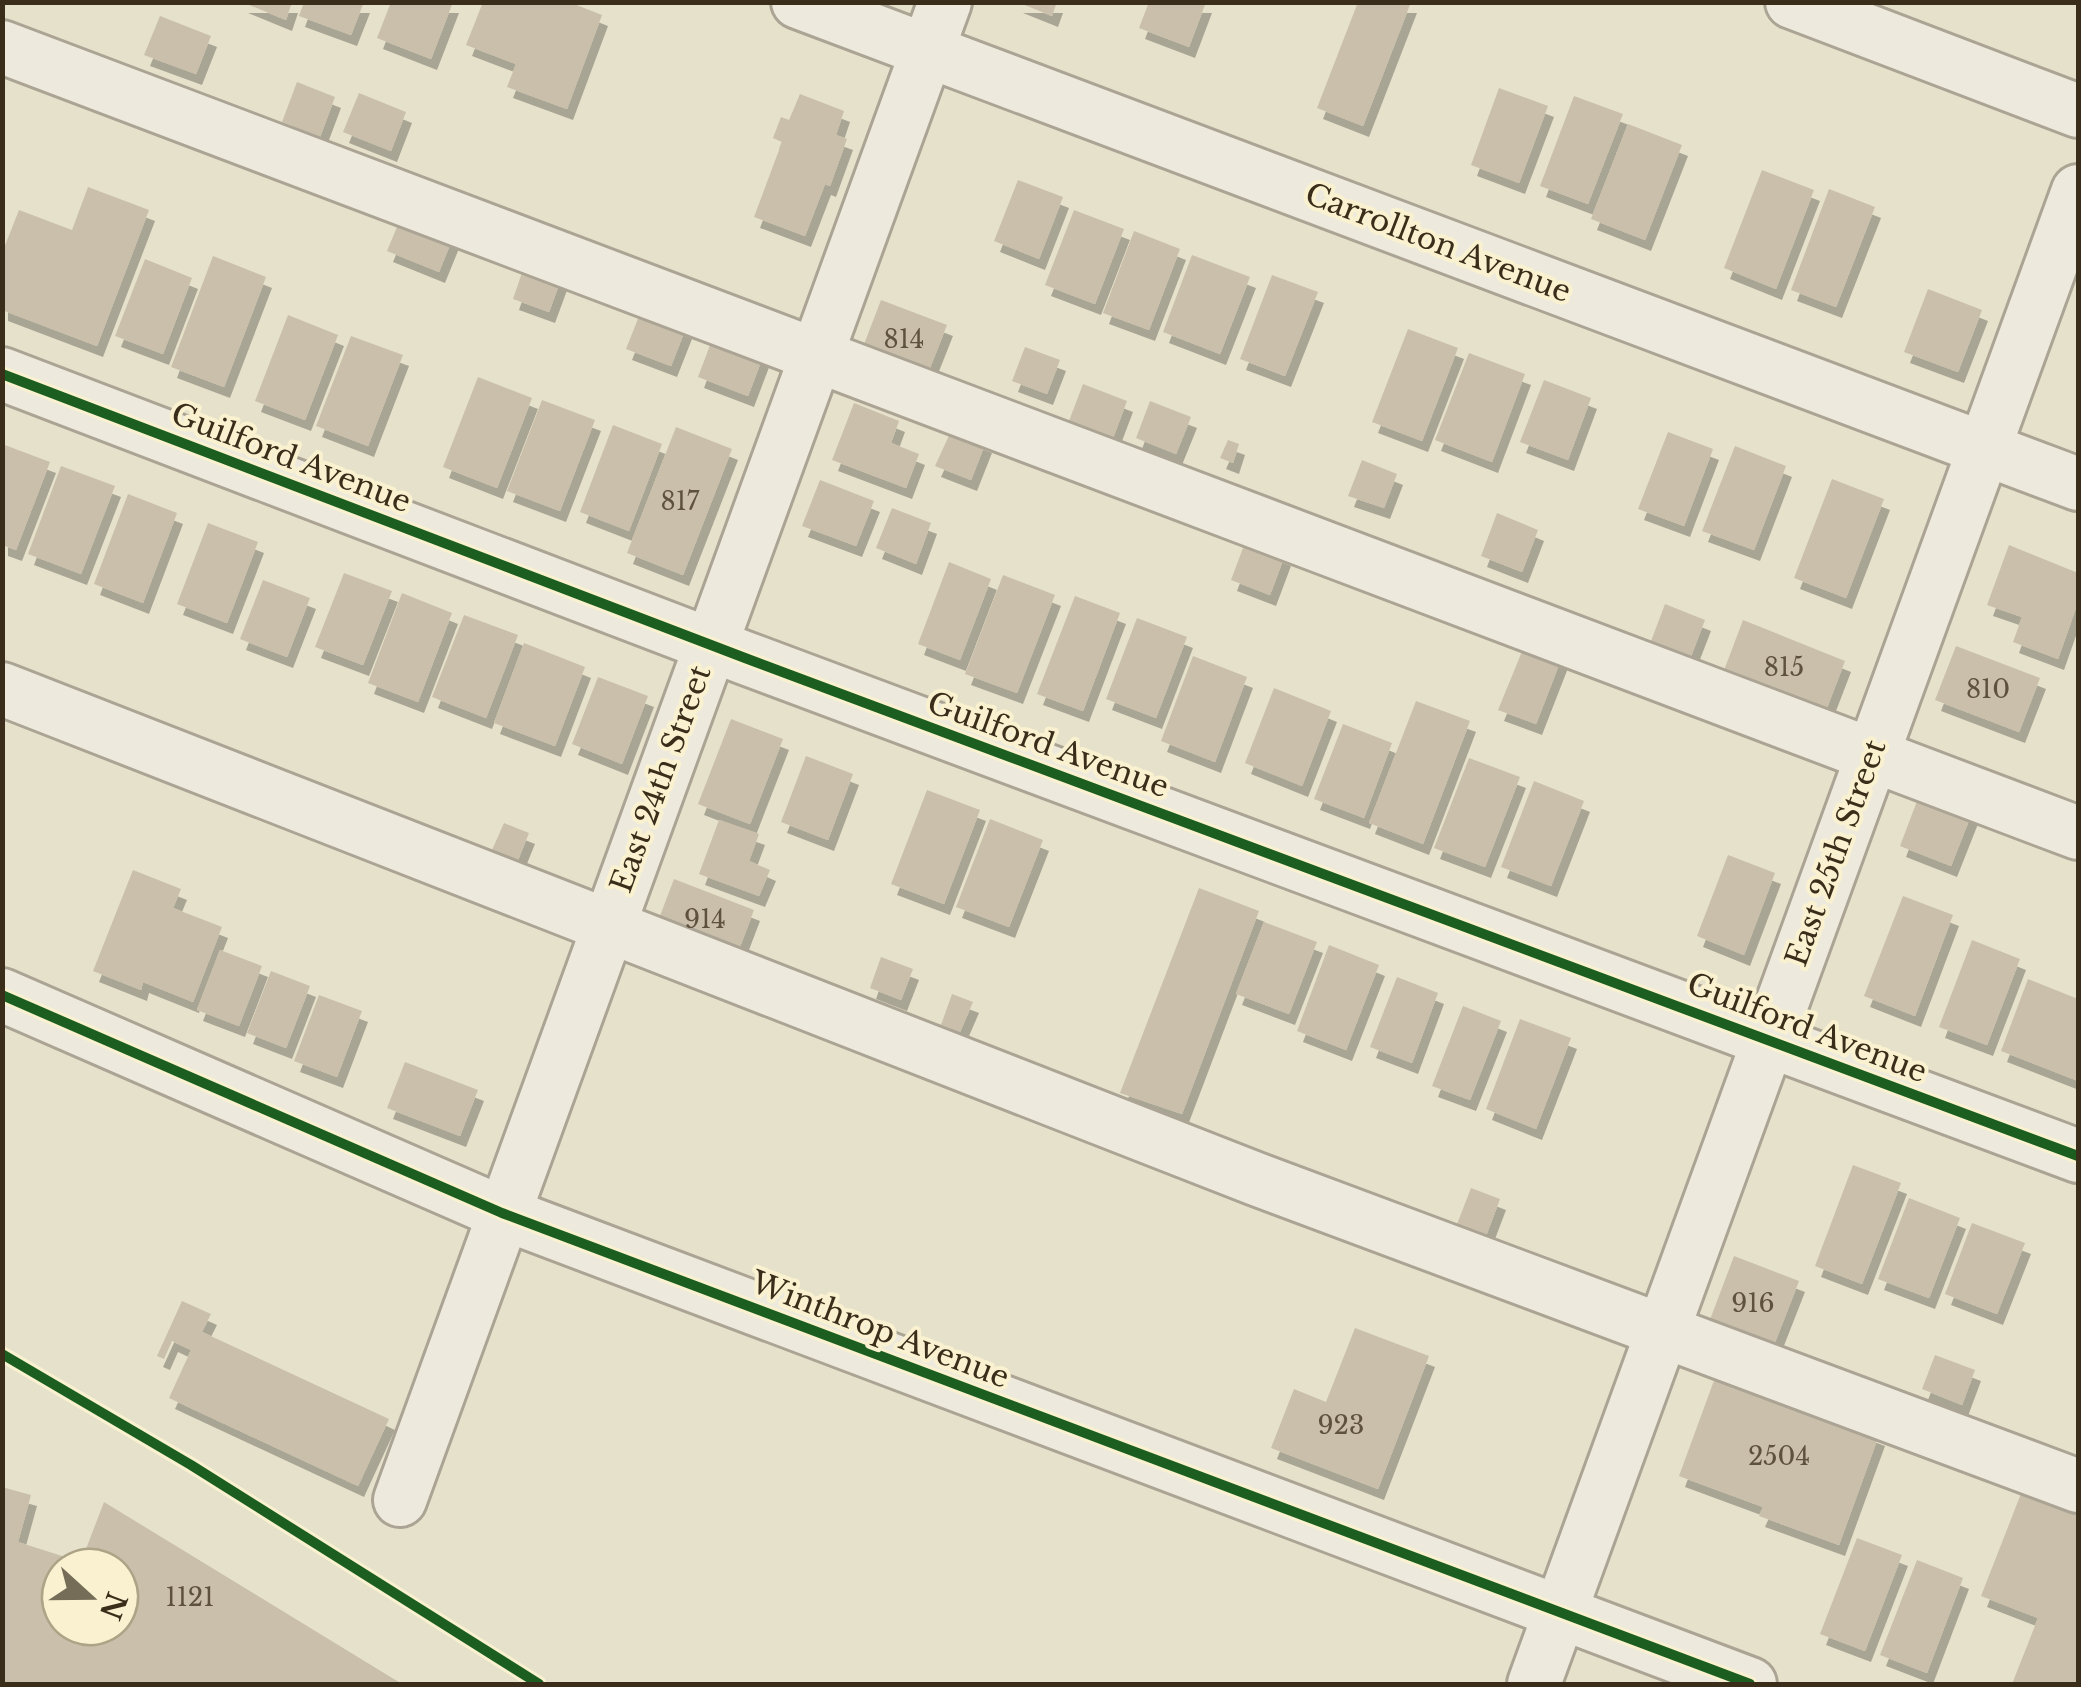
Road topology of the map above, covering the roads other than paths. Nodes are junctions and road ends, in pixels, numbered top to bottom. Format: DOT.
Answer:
graph roads {
  1 [pos="798,2"];
  2 [pos="944,2"];
  3 [pos="1792,2"];
  4 [pos="2,46"];
  5 [pos="926,52"];
  6 [pos="2078,111"];
  7 [pos="2078,191"];
  8 [pos="816,353"];
  9 [pos="2,374"];
  10 [pos="1984,448"];
  11 [pos="2078,484"];
  12 [pos="710,645"];
  13 [pos="2,690"];
  14 [pos="1872,754"];
  15 [pos="2078,833"];
  16 [pos="607,926"];
  17 [pos="2,995"];
  18 [pos="1768,1040"];
  19 [pos="2078,1156"];
  20 [pos="502,1214"];
  21 [pos="1661,1332"];
  22 [pos="2078,1486"];
  23 [pos="400,1500"];
  24 [pos="1560,1614"];
  25 [pos="1534,1684"];
  26 [pos="1750,1684"];
  1 -- 5 [label="street, Carrollton Avenue"];
  2 -- 5 [label="street, East 24th Street"];
  3 -- 6 [label="street"];
  4 -- 8 [label="street"];
  5 -- 8 [label="street, East 24th Street"];
  5 -- 10 [label="street, Carrollton Avenue"];
  7 -- 10 [label="street, East 25th Street"];
  8 -- 12 [label="street, East 24th Street"];
  8 -- 14 [label="street"];
  9 -- 12 [label="street, Guilford Avenue"];
  10 -- 11 [label="street, Carrollton Avenue"];
  10 -- 14 [label="street, East 25th Street"];
  12 -- 16 [label="street, East 24th Street"];
  12 -- 18 [label="street, Guilford Avenue"];
  13 -- 16 [label="street"];
  14 -- 15 [label="street"];
  14 -- 18 [label="street, East 25th Street"];
  16 -- 20 [label="street, East 24th Street"];
  16 -- 21 [label="street"];
  17 -- 20 [label="street, Winthrop Avenue"];
  18 -- 19 [label="street, Guilford Avenue"];
  18 -- 21 [label="street, East 25th Street"];
  20 -- 23 [label="street, East 24th Street"];
  20 -- 24 [label="street, Winthrop Avenue"];
  21 -- 22 [label="street"];
  21 -- 24 [label="street, East 25th Street"];
  24 -- 25 [label="street, East 25th Street"];
  24 -- 26 [label="street, Winthrop Avenue"];
}
